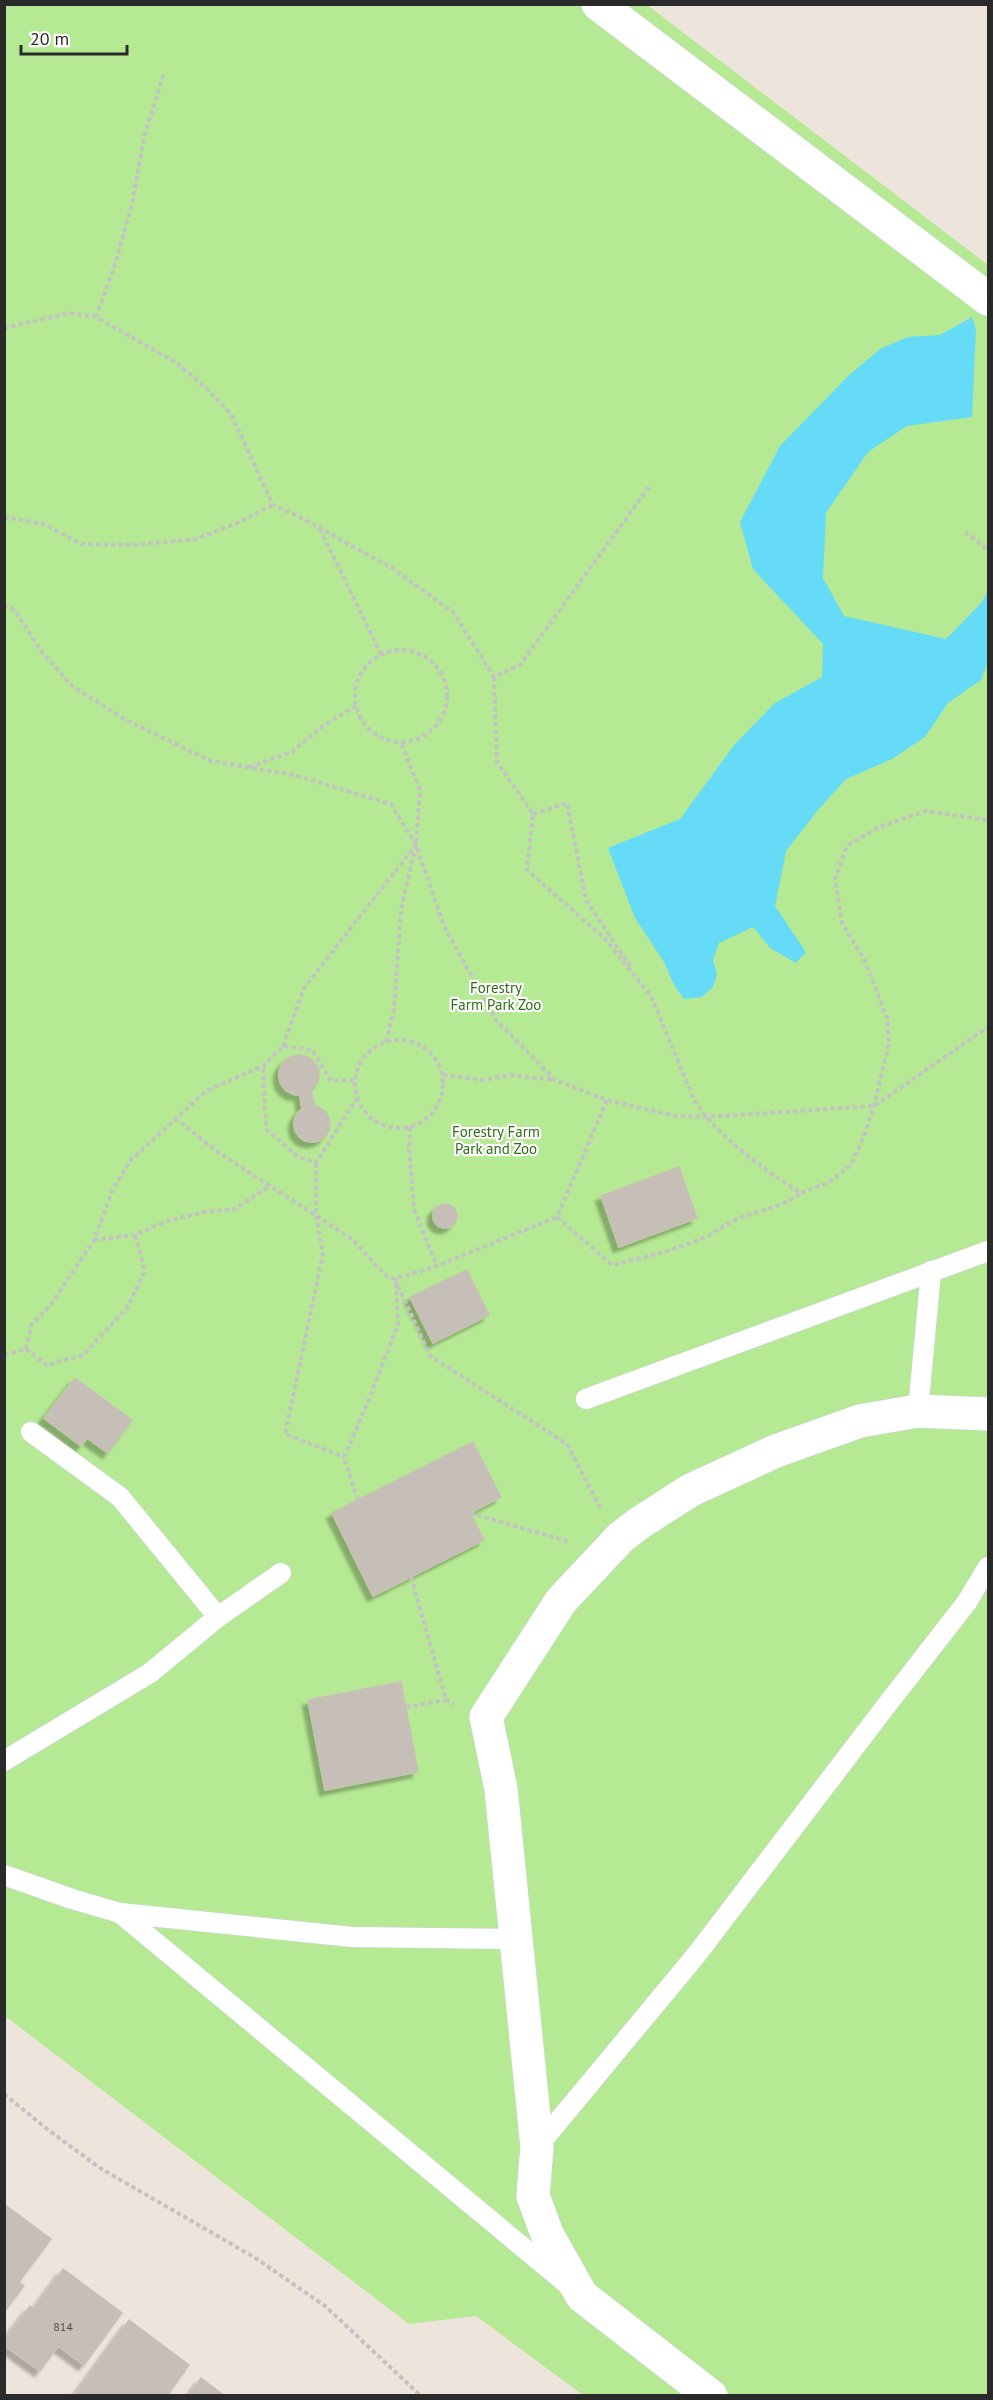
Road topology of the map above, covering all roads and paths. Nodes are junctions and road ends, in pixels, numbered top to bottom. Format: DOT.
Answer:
graph roads {
  1 [pos="598,4"];
  2 [pos="164,73"];
  3 [pos="988,299"];
  4 [pos="96,317"];
  5 [pos="4,328"];
  6 [pos="650,487"];
  7 [pos="273,505"];
  8 [pos="4,517"];
  9 [pos="319,528"];
  10 [pos="965,532"];
  11 [pos="988,550"];
  12 [pos="4,604"];
  13 [pos="381,654"];
  14 [pos="494,677"];
  15 [pos="356,706"];
  16 [pos="401,743"];
  17 [pos="248,767"];
  18 [pos="533,814"];
  19 [pos="988,820"];
  20 [pos="416,845"];
  21 [pos="645,989"];
  22 [pos="988,1028"];
  23 [pos="386,1042"];
  24 [pos="283,1046"];
  25 [pos="263,1066"];
  26 [pos="443,1076"];
  27 [pos="555,1080"];
  28 [pos="357,1098"];
  29 [pos="607,1100"];
  30 [pos="874,1106"];
  31 [pos="705,1117"];
  32 [pos="175,1118"];
  33 [pos="410,1127"];
  34 [pos="316,1163"];
  35 [pos="270,1186"];
  36 [pos="801,1193"];
  37 [pos="316,1215"];
  38 [pos="557,1217"];
  39 [pos="135,1235"];
  40 [pos="94,1240"];
  41 [pos="988,1251"];
  42 [pos="437,1266"];
  43 [pos="931,1271"];
  44 [pos="395,1279"];
  45 [pos="26,1350"];
  46 [pos="4,1355"];
  47 [pos="586,1399"];
  48 [pos="918,1411"];
  49 [pos="988,1414"];
  50 [pos="31,1432"];
  51 [pos="344,1457"];
  52 [pos="358,1500"];
  53 [pos="470,1513"];
  54 [pos="621,1537"];
  55 [pos="593,1567"];
  56 [pos="988,1567"];
  57 [pos="280,1574"];
  58 [pos="411,1577"];
  59 [pos="218,1617"];
  60 [pos="446,1700"];
  61 [pos="406,1707"];
  62 [pos="486,1717"];
  63 [pos="4,1761"];
  64 [pos="4,1875"];
  65 [pos="120,1913"];
  66 [pos="516,1939"];
  67 [pos="4,2094"];
  68 [pos="537,2147"];
  69 [pos="582,2296"];
  70 [pos="421,2396"];
  71 [pos="711,2396"];
  1 -- 3 [label="street"];
  2 -- 4 [label="path"];
  4 -- 5 [label="path"];
  4 -- 7 [label="path"];
  6 -- 14 [label="path"];
  7 -- 8 [label="path"];
  7 -- 9 [label="path"];
  9 -- 13 [label="path"];
  9 -- 14 [label="path"];
  10 -- 11 [label="path"];
  12 -- 17 [label="path"];
  13 -- 15 [label="path"];
  13 -- 16 [label="path"];
  14 -- 18 [label="path"];
  15 -- 16 [label="path"];
  15 -- 17 [label="path"];
  16 -- 20 [label="path"];
  17 -- 20 [label="path"];
  18 -- 21 [label="path"];
  18 -- 21 [label="path"];
  19 -- 30 [label="path"];
  20 -- 23 [label="path"];
  20 -- 24 [label="path"];
  20 -- 27 [label="path"];
  21 -- 31 [label="path"];
  22 -- 30 [label="path"];
  23 -- 26 [label="path"];
  23 -- 28 [label="path"];
  24 -- 25 [label="path"];
  24 -- 28 [label="path"];
  25 -- 32 [label="path"];
  25 -- 34 [label="path"];
  26 -- 27 [label="path"];
  26 -- 33 [label="path"];
  27 -- 29 [label="path"];
  28 -- 33 [label="path"];
  28 -- 34 [label="path"];
  29 -- 31 [label="path"];
  29 -- 38 [label="path"];
  30 -- 31 [label="path"];
  30 -- 36 [label="path"];
  31 -- 36 [label="path"];
  32 -- 35 [label="path"];
  32 -- 40 [label="path"];
  33 -- 42 [label="path"];
  34 -- 37 [label="path"];
  35 -- 37 [label="path"];
  35 -- 39 [label="path"];
  36 -- 38 [label="path"];
  37 -- 44 [label="path"];
  37 -- 51 [label="path"];
  38 -- 42 [label="path"];
  39 -- 40 [label="path"];
  39 -- 45 [label="path"];
  40 -- 45 [label="path"];
  41 -- 43 [label="lane"];
  42 -- 44 [label="path"];
  43 -- 47 [label="lane"];
  43 -- 48 [label="lane"];
  44 -- 51 [label="path"];
  44 -- 54 [label="path"];
  45 -- 46 [label="path"];
  48 -- 49 [label="street"];
  48 -- 54 [label="street"];
  50 -- 59 [label="lane"];
  51 -- 52 [label="path"];
  53 -- 55 [label="path"];
  54 -- 55 [label="street"];
  55 -- 62 [label="street"];
  56 -- 68 [label="lane"];
  57 -- 59 [label="lane"];
  58 -- 60 [label="path"];
  59 -- 63 [label="lane"];
  60 -- 61 [label="path"];
  60 -- 62 [label="path"];
  62 -- 66 [label="street"];
  64 -- 65 [label="lane"];
  65 -- 66 [label="lane"];
  65 -- 69 [label="lane"];
  66 -- 68 [label="street"];
  67 -- 70 [label="path"];
  68 -- 69 [label="street"];
  69 -- 71 [label="street"];
}
